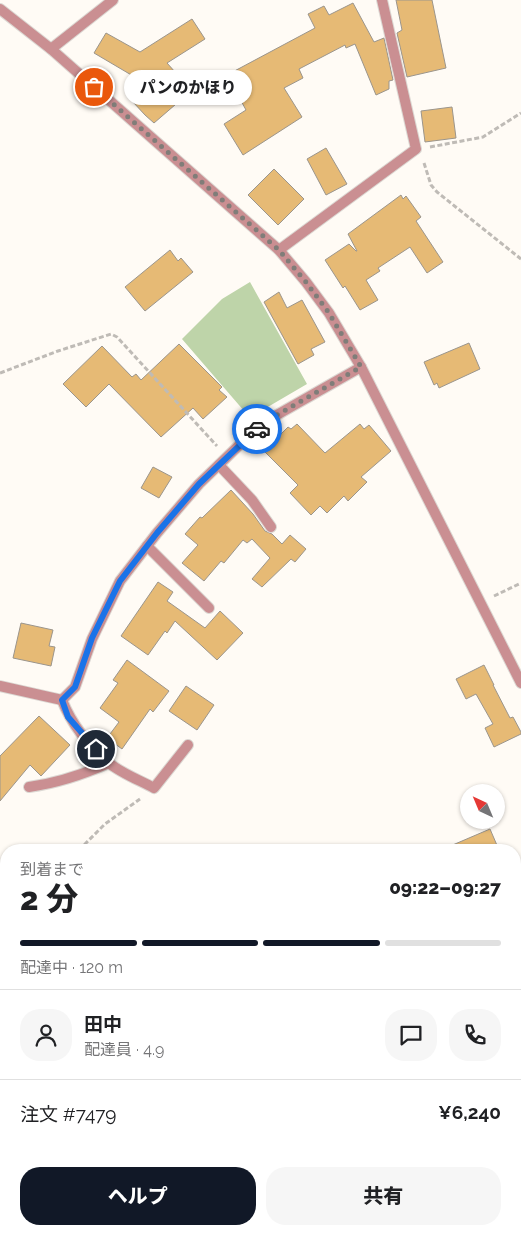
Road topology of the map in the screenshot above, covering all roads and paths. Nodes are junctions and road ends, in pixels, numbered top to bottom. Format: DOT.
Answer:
graph roads {
  1 [pos="113,0"];
  2 [pos="382,0"];
  3 [pos="0,9"];
  4 [pos="51,49"];
  5 [pos="521,113"];
  6 [pos="416,149"];
  7 [pos="279,250"];
  8 [pos="521,259"];
  9 [pos="361,367"];
  10 [pos="0,373"];
  11 [pos="227,457"];
  12 [pos="219,465"];
  13 [pos="271,527"];
  14 [pos="146,546"];
  15 [pos="521,583"];
  16 [pos="481,603"];
  17 [pos="208,608"];
  18 [pos="521,683"];
  19 [pos="0,686"];
  20 [pos="62,700"];
  21 [pos="188,745"];
  22 [pos="109,763"];
  23 [pos="29,787"];
  24 [pos="154,788"];
  25 [pos="85,844"];
  1 -- 4 [label="street"];
  2 -- 6 [label="street"];
  3 -- 4 [label="street"];
  4 -- 7 [label="street"];
  5 -- 6 [label="path"];
  6 -- 7 [label="street"];
  6 -- 8 [label="path"];
  7 -- 9 [label="street"];
  9 -- 11 [label="street"];
  9 -- 16 [label="street"];
  10 -- 11 [label="path"];
  11 -- 12 [label="street"];
  12 -- 13 [label="street"];
  12 -- 14 [label="street"];
  14 -- 17 [label="street"];
  14 -- 20 [label="street"];
  15 -- 16 [label="path"];
  16 -- 18 [label="street"];
  19 -- 20 [label="street"];
  20 -- 22 [label="street"];
  21 -- 24 [label="street"];
  22 -- 23 [label="street"];
  22 -- 24 [label="street"];
  24 -- 25 [label="path"];
}
